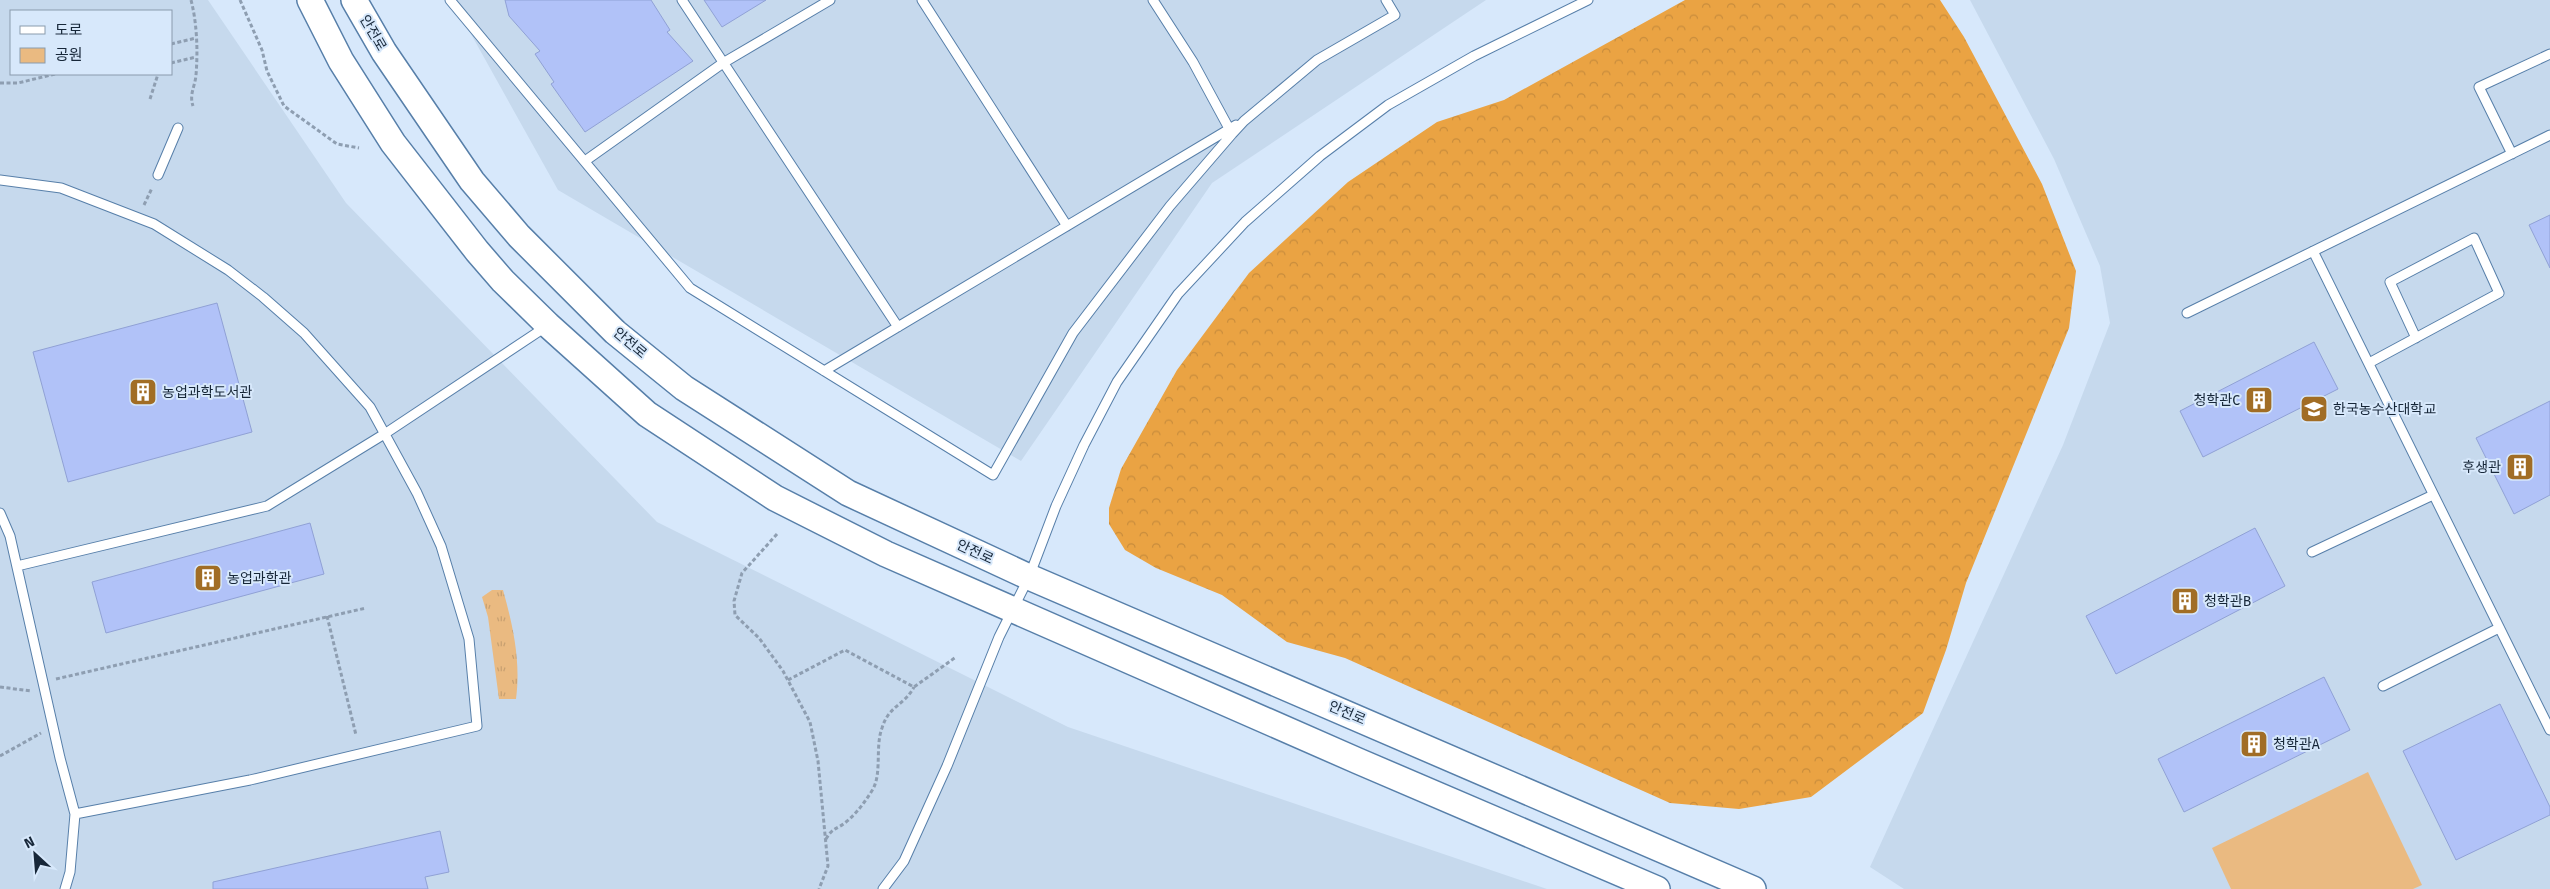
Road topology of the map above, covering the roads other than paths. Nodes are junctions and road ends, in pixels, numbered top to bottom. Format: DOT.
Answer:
graph roads {
  1 [pos="310,0"];
  2 [pos="354,0"];
  3 [pos="450,0"];
  4 [pos="682,0"];
  5 [pos="830,0"];
  6 [pos="922,0"];
  7 [pos="1153,0"];
  8 [pos="1386,0"];
  9 [pos="1588,0"];
  10 [pos="2550,54"];
  11 [pos="723,64"];
  12 [pos="178,128"];
  13 [pos="1231,132"];
  14 [pos="2550,135"];
  15 [pos="2512,154"];
  16 [pos="585,161"];
  17 [pos="158,175"];
  18 [pos="0,180"];
  19 [pos="1067,226"];
  20 [pos="2313,252"];
  21 [pos="2188,313"];
  22 [pos="548,325"];
  23 [pos="898,327"];
  24 [pos="2416,338"];
  25 [pos="2368,364"];
  26 [pos="824,371"];
  27 [pos="386,433"];
  28 [pos="2434,495"];
  29 [pos="0,513"];
  30 [pos="2312,552"];
  31 [pos="17,566"];
  32 [pos="1028,577"];
  33 [pos="1013,611"];
  34 [pos="2499,628"];
  35 [pos="2383,686"];
  36 [pos="2550,730"];
  37 [pos="75,814"];
  38 [pos="65,889"];
  39 [pos="883,889"];
  40 [pos="1656,889"];
  41 [pos="1753,889"];
  1 -- 22 [label="street"];
  2 -- 32 [label="street, 안전로"];
  3 -- 16 [label="lane"];
  4 -- 11 [label="lane"];
  5 -- 11 [label="lane"];
  6 -- 19 [label="lane"];
  7 -- 13 [label="lane"];
  8 -- 13 [label="lane"];
  9 -- 32 [label="lane"];
  10 -- 15 [label="lane"];
  11 -- 16 [label="lane"];
  11 -- 23 [label="lane"];
  12 -- 17 [label="lane"];
  13 -- 19 [label="lane"];
  13 -- 26 [label="lane"];
  14 -- 15 [label="lane"];
  15 -- 20 [label="lane"];
  16 -- 26 [label="lane"];
  18 -- 27 [label="lane"];
  19 -- 23 [label="lane"];
  20 -- 21 [label="lane"];
  20 -- 25 [label="lane"];
  22 -- 27 [label="lane"];
  22 -- 33 [label="street"];
  23 -- 26 [label="lane"];
  24 -- 24 [label="lane"];
  24 -- 25 [label="lane"];
  25 -- 28 [label="lane"];
  27 -- 31 [label="lane"];
  27 -- 37 [label="lane"];
  28 -- 30 [label="lane"];
  28 -- 34 [label="lane"];
  29 -- 31 [label="lane"];
  31 -- 37 [label="lane"];
  32 -- 33 [label="lane"];
  32 -- 41 [label="street, 안전로"];
  33 -- 39 [label="lane"];
  33 -- 40 [label="street"];
  34 -- 35 [label="lane"];
  34 -- 36 [label="lane"];
  37 -- 38 [label="lane"];
}
